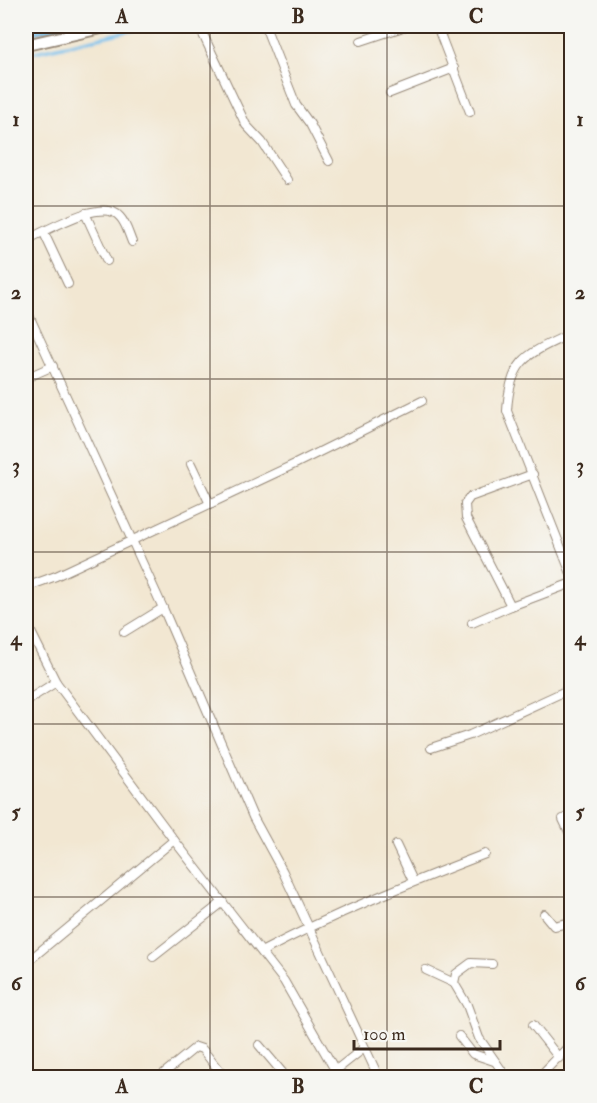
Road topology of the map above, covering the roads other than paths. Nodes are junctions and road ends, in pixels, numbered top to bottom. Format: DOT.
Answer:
graph roads {
  1 [pos="110,26"];
  2 [pos="199,26"];
  3 [pos="265,26"];
  4 [pos="406,26"];
  5 [pos="437,26"];
  6 [pos="361,41"];
  7 [pos="26,45"];
  8 [pos="454,68"];
  9 [pos="390,93"];
  10 [pos="470,112"];
  11 [pos="329,160"];
  12 [pos="286,180"];
  13 [pos="85,213"];
  14 [pos="44,233"];
  15 [pos="26,240"];
  16 [pos="132,242"];
  17 [pos="107,261"];
  18 [pos="68,284"];
  19 [pos="26,309"];
  20 [pos="572,333"];
  21 [pos="53,366"];
  22 [pos="26,378"];
  23 [pos="422,401"];
  24 [pos="191,464"];
  25 [pos="533,474"];
  26 [pos="210,504"];
  27 [pos="131,540"];
  28 [pos="572,576"];
  29 [pos="572,583"];
  30 [pos="26,587"];
  31 [pos="511,606"];
  32 [pos="164,608"];
  33 [pos="26,622"];
  34 [pos="472,623"];
  35 [pos="124,632"];
  36 [pos="36,641"];
  37 [pos="26,643"];
  38 [pos="56,682"];
  39 [pos="572,688"];
  40 [pos="26,701"];
  41 [pos="431,748"];
  42 [pos="572,815"];
  43 [pos="572,838"];
  44 [pos="174,840"];
  45 [pos="396,845"];
  46 [pos="485,854"];
  47 [pos="413,880"];
  48 [pos="223,902"];
  49 [pos="544,914"];
  50 [pos="572,922"];
  51 [pos="309,927"];
  52 [pos="263,951"];
  53 [pos="153,957"];
  54 [pos="26,963"];
  55 [pos="492,964"];
  56 [pos="426,970"];
  57 [pos="454,983"];
  58 [pos="532,1025"];
  59 [pos="459,1036"];
  60 [pos="572,1043"];
  61 [pos="259,1045"];
  62 [pos="364,1048"];
  63 [pos="565,1054"];
  64 [pos="494,1061"];
  65 [pos="335,1070"];
  66 [pos="158,1077"];
  67 [pos="225,1077"];
  68 [pos="287,1077"];
  69 [pos="326,1077"];
  70 [pos="379,1077"];
  71 [pos="507,1077"];
  72 [pos="538,1077"];
  1 -- 7 [label="main road"];
  2 -- 12 [label="street"];
  3 -- 11 [label="street"];
  4 -- 6 [label="street"];
  5 -- 8 [label="street"];
  8 -- 9 [label="street"];
  8 -- 10 [label="street"];
  13 -- 14 [label="street"];
  13 -- 16 [label="street"];
  13 -- 17 [label="street"];
  14 -- 15 [label="street"];
  14 -- 18 [label="street"];
  19 -- 21 [label="street"];
  20 -- 25 [label="street"];
  21 -- 22 [label="street"];
  21 -- 27 [label="street"];
  23 -- 26 [label="street"];
  24 -- 26 [label="street"];
  25 -- 28 [label="street"];
  25 -- 31 [label="street"];
  26 -- 27 [label="street"];
  27 -- 30 [label="street"];
  27 -- 32 [label="street"];
  29 -- 31 [label="street"];
  31 -- 34 [label="street"];
  32 -- 35 [label="street"];
  32 -- 51 [label="street"];
  33 -- 36 [label="street"];
  36 -- 37 [label="street"];
  36 -- 38 [label="street"];
  38 -- 40 [label="street"];
  38 -- 44 [label="street"];
  39 -- 41 [label="street"];
  42 -- 43 [label="street"];
  44 -- 48 [label="street"];
  44 -- 54 [label="street"];
  45 -- 47 [label="street"];
  46 -- 47 [label="street"];
  47 -- 51 [label="street"];
  48 -- 52 [label="street"];
  48 -- 53 [label="street"];
  49 -- 50 [label="street"];
  51 -- 52 [label="street"];
  51 -- 62 [label="street"];
  52 -- 65 [label="street"];
  55 -- 57 [label="street"];
  56 -- 57 [label="street"];
  57 -- 64 [label="street"];
  58 -- 63 [label="street"];
  59 -- 64 [label="street"];
  60 -- 63 [label="street"];
  61 -- 68 [label="street"];
  62 -- 65 [label="street"];
  62 -- 70 [label="street"];
  63 -- 72 [label="street"];
  64 -- 71 [label="street"];
  65 -- 69 [label="street"];
  66 -- 67 [label="street"];
}
